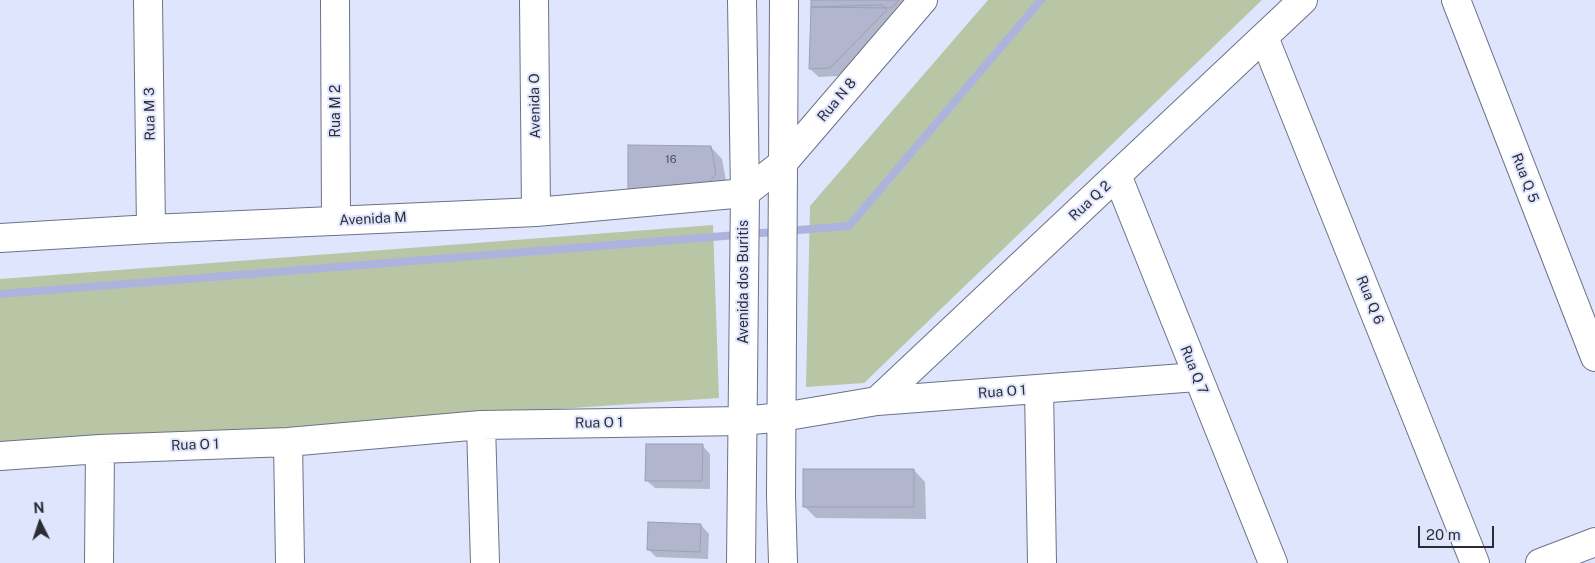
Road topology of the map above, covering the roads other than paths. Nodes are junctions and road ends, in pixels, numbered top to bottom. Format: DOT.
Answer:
graph roads {
  1 [pos="148,0"];
  2 [pos="336,0"];
  3 [pos="534,0"];
  4 [pos="742,0"];
  5 [pos="784,0"];
  6 [pos="923,0"];
  7 [pos="1304,0"];
  8 [pos="1456,0"];
  9 [pos="1264,37"];
  10 [pos="783,163"];
  11 [pos="1117,175"];
  12 [pos="745,205"];
  13 [pos="536,212"];
  14 [pos="336,221"];
  15 [pos="151,229"];
  16 [pos="0,238"];
  17 [pos="1595,357"];
  18 [pos="1197,377"];
  19 [pos="1039,389"];
  20 [pos="877,401"];
  21 [pos="782,417"];
  22 [pos="744,421"];
  23 [pos="481,425"];
  24 [pos="288,442"];
  25 [pos="100,449"];
  26 [pos="0,456"];
  27 [pos="1595,542"];
  28 [pos="99,563"];
  29 [pos="290,563"];
  30 [pos="485,563"];
  31 [pos="742,563"];
  32 [pos="783,563"];
  33 [pos="1042,563"];
  34 [pos="1273,563"];
  35 [pos="1475,563"];
  36 [pos="1540,563"];
  1 -- 15 [label="street, Rua M 3"];
  2 -- 14 [label="street, Rua M 2"];
  3 -- 13 [label="street, Avenida O"];
  4 -- 12 [label="street, Avenida dos Buritis"];
  5 -- 10 [label="street"];
  6 -- 10 [label="street, Rua N 8"];
  7 -- 9 [label="street, Rua Q 2"];
  8 -- 17 [label="street, Rua Q 5"];
  9 -- 11 [label="street, Rua Q 2"];
  9 -- 35 [label="street, Rua Q 6"];
  10 -- 12 [label="street, Rua N 8"];
  10 -- 21 [label="street"];
  11 -- 18 [label="street, Rua Q 7"];
  11 -- 20 [label="street, Rua Q 2"];
  12 -- 13 [label="street, Avenida M"];
  12 -- 22 [label="street, Avenida dos Buritis"];
  13 -- 14 [label="street, Avenida M"];
  14 -- 15 [label="street, Avenida M"];
  15 -- 16 [label="street, Avenida M"];
  18 -- 19 [label="street, Rua O 1"];
  18 -- 34 [label="street, Rua Q 7"];
  19 -- 20 [label="street, Rua O 1"];
  19 -- 33 [label="street"];
  20 -- 21 [label="street, Rua O 1"];
  21 -- 22 [label="street, Rua O 1"];
  21 -- 32 [label="street"];
  22 -- 23 [label="street, Rua O 1"];
  22 -- 31 [label="street, Avenida dos Buritis"];
  23 -- 24 [label="street, Rua O 1"];
  23 -- 30 [label="street"];
  24 -- 25 [label="street, Rua O 1"];
  24 -- 29 [label="street"];
  25 -- 26 [label="street, Rua O 1"];
  25 -- 28 [label="street"];
  27 -- 36 [label="street"];
}
